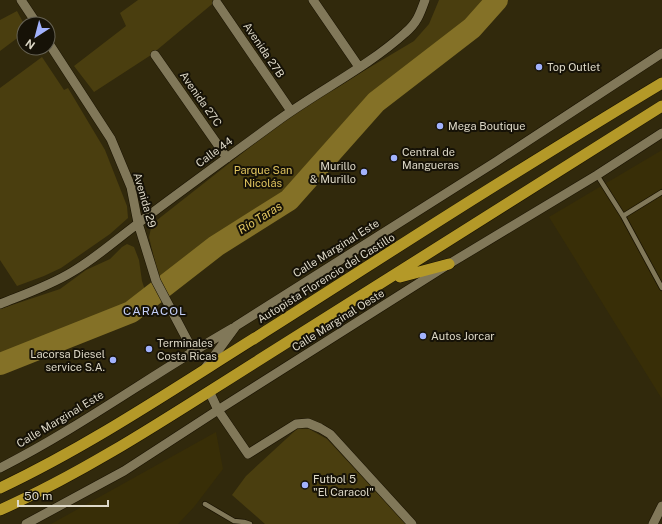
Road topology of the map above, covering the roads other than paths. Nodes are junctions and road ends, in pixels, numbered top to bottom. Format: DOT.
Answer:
graph roads {
  1 [pos="21,0"];
  2 [pos="314,0"];
  3 [pos="425,0"];
  4 [pos="217,3"];
  5 [pos="32,16"];
  6 [pos="662,53"];
  7 [pos="56,54"];
  8 [pos="156,55"];
  9 [pos="359,67"];
  10 [pos="662,83"];
  11 [pos="662,106"];
  12 [pos="291,111"];
  13 [pos="662,133"];
  14 [pos="227,158"];
  15 [pos="597,175"];
  16 [pos="662,192"];
  17 [pos="623,216"];
  18 [pos="138,223"];
  19 [pos="449,264"];
  20 [pos="388,280"];
  21 [pos="662,288"];
  22 [pos="0,304"];
  23 [pos="236,326"];
  24 [pos="193,351"];
  25 [pos="204,371"];
  26 [pos="209,391"];
  27 [pos="218,410"];
  28 [pos="0,468"];
  29 [pos="0,488"];
  30 [pos="205,504"];
  31 [pos="662,506"];
  32 [pos="0,510"];
  33 [pos="26,524"];
  34 [pos="250,524"];
  35 [pos="412,524"];
  36 [pos="653,524"];
  1 -- 5 [label="street"];
  2 -- 9 [label="street"];
  3 -- 9 [label="street, Calle 44"];
  4 -- 12 [label="street, Avenida 27B"];
  6 -- 23 [label="street, Calle Marginal Este"];
  7 -- 18 [label="street, Avenida 29"];
  8 -- 14 [label="street, Avenida 27C"];
  9 -- 12 [label="street, Calle 44"];
  10 -- 25 [label="highway, Autopista Florencio del Castillo"];
  11 -- 20 [label="highway"];
  12 -- 14 [label="street, Calle 44"];
  13 -- 15 [label="street, Calle Marginal Oeste"];
  14 -- 18 [label="street, Calle 44"];
  15 -- 17 [label="lane"];
  15 -- 19 [label="street, Calle Marginal Oeste"];
  16 -- 17 [label="lane"];
  17 -- 21 [label="lane"];
  18 -- 22 [label="street, Calle 44"];
  18 -- 24 [label="street, Avenida 29"];
  19 -- 20 [label="highway"];
  19 -- 27 [label="street, Calle Marginal Oeste"];
  20 -- 26 [label="highway"];
  23 -- 24 [label="street, Calle Marginal Este"];
  23 -- 25 [label="street, Calle Marginal Este"];
  24 -- 28 [label="street, Calle Marginal Este"];
  25 -- 29 [label="highway, Autopista Florencio del Castillo"];
  26 -- 27 [label="street"];
  26 -- 32 [label="highway"];
  27 -- 33 [label="street, Calle Marginal Oeste"];
  27 -- 35 [label="street"];
  30 -- 34 [label="lane"];
  31 -- 36 [label="street"];
}
